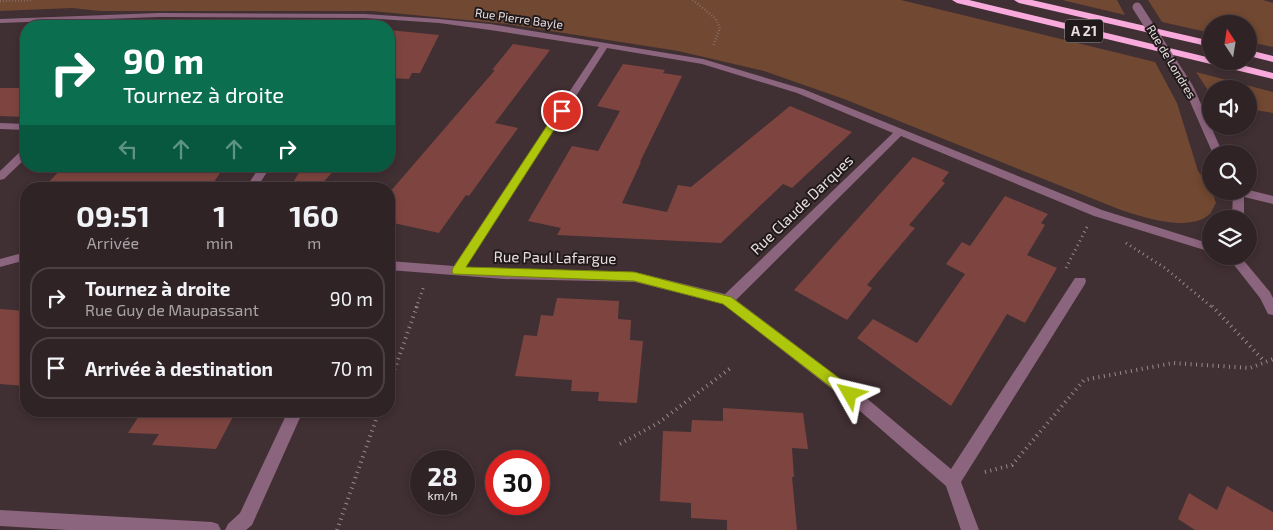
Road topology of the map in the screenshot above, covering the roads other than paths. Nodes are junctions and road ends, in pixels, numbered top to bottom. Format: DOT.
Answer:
graph roads {
  1 [pos="957,0"];
  2 [pos="1019,0"];
  3 [pos="1135,3"];
  4 [pos="0,15"];
  5 [pos="160,15"];
  6 [pos="99,16"];
  7 [pos="365,16"];
  8 [pos="154,20"];
  9 [pos="362,20"];
  10 [pos="0,21"];
  11 [pos="1202,42"];
  12 [pos="605,45"];
  13 [pos="1258,55"];
  14 [pos="1202,59"];
  15 [pos="1273,59"];
  16 [pos="1249,70"];
  17 [pos="1273,76"];
  18 [pos="0,126"];
  19 [pos="20,127"];
  20 [pos="899,132"];
  21 [pos="1214,145"];
  22 [pos="20,158"];
  23 [pos="0,177"];
  24 [pos="1257,196"];
  25 [pos="1273,200"];
  26 [pos="1202,245"];
  27 [pos="20,258"];
  28 [pos="0,263"];
  29 [pos="1240,265"];
  30 [pos="395,266"];
  31 [pos="457,271"];
  32 [pos="1080,281"];
  33 [pos="727,300"];
  34 [pos="1273,310"];
  35 [pos="293,417"];
  36 [pos="954,481"];
  37 [pos="0,518"];
  38 [pos="212,530"];
  39 [pos="234,530"];
  40 [pos="970,530"];
  1 -- 14 [label="highway, A 21"];
  2 -- 11 [label="highway, A 21"];
  3 -- 21 [label="street, Rue de Londres, bridge"];
  4 -- 6 [label="street, Rue Pierre Bayle"];
  5 -- 6 [label="street, Rue Pierre Bayle"];
  5 -- 7 [label="street, Rue Pierre Bayle"];
  5 -- 8 [label="street"];
  6 -- 10 [label="street, Rue Pierre Bayle"];
  7 -- 9 [label="street"];
  7 -- 12 [label="street, Rue Pierre Bayle"];
  12 -- 20 [label="street, Rue Pierre Bayle"];
  12 -- 31 [label="street"];
  13 -- 15 [label="highway"];
  16 -- 17 [label="highway, A 21"];
  18 -- 19 [label="street"];
  20 -- 26 [label="street, Rue Pierre Bayle"];
  20 -- 33 [label="street, Rue Claude Darques"];
  22 -- 23 [label="street"];
  24 -- 25 [label="street"];
  27 -- 28 [label="street"];
  29 -- 34 [label="street"];
  30 -- 31 [label="street, Rue Paul Lafargue"];
  31 -- 33 [label="street, Rue Paul Lafargue"];
  32 -- 36 [label="street"];
  33 -- 36 [label="street, Rue Paul Lafargue"];
  35 -- 39 [label="street"];
  36 -- 40 [label="street"];
  37 -- 38 [label="street"];
}
